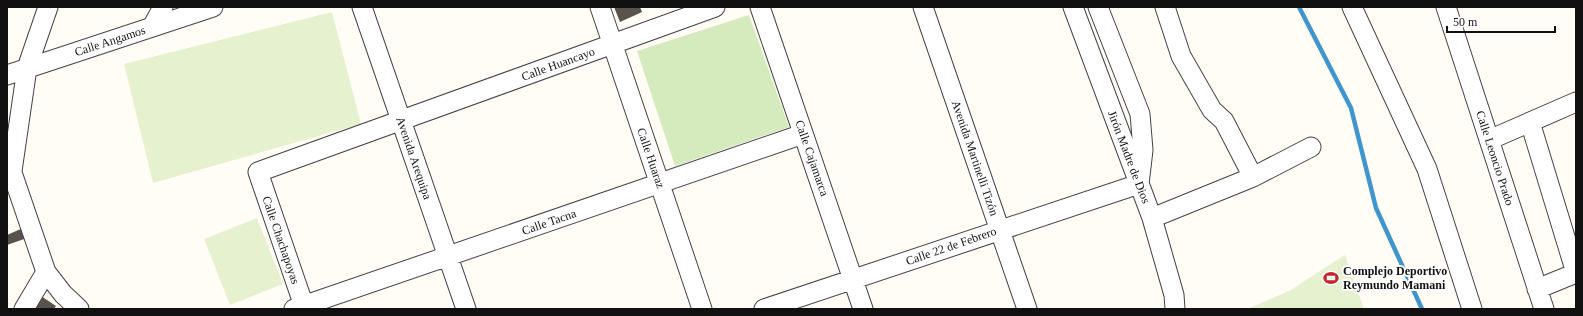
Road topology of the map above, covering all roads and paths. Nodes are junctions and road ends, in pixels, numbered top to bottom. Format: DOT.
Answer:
graph roads {
  1 [pos="48,7"];
  2 [pos="154,7"];
  3 [pos="163,7"];
  4 [pos="213,7"];
  5 [pos="362,7"];
  6 [pos="600,7"];
  7 [pos="715,7"];
  8 [pos="760,7"];
  9 [pos="923,7"];
  10 [pos="1073,7"];
  11 [pos="1098,7"];
  12 [pos="1165,7"];
  13 [pos="1352,7"];
  14 [pos="1446,7"];
  15 [pos="152,27"];
  16 [pos="612,44"];
  17 [pos="27,68"];
  18 [pos="7,74"];
  19 [pos="1576,102"];
  20 [pos="401,120"];
  21 [pos="1530,122"];
  22 [pos="804,134"];
  23 [pos="1489,140"];
  24 [pos="1311,147"];
  25 [pos="9,167"];
  26 [pos="258,172"];
  27 [pos="1252,177"];
  28 [pos="659,184"];
  29 [pos="1139,184"];
  30 [pos="1152,218"];
  31 [pos="1000,230"];
  32 [pos="448,256"];
  33 [pos="46,272"];
  34 [pos="1576,273"];
  35 [pos="853,279"];
  36 [pos="1537,289"];
  37 [pos="301,308"];
  38 [pos="1170,308"];
  39 [pos="24,309"];
  40 [pos="79,309"];
  41 [pos="466,309"];
  42 [pos="702,309"];
  43 [pos="764,309"];
  44 [pos="863,309"];
  45 [pos="1027,309"];
  46 [pos="1472,309"];
  47 [pos="1544,309"];
  1 -- 17 [label="street"];
  2 -- 15 [label="street"];
  3 -- 15 [label="street"];
  4 -- 15 [label="street, Calle Angamos"];
  5 -- 20 [label="street, Avenida Arequipa"];
  6 -- 16 [label="street, Calle Huaraz"];
  7 -- 16 [label="street, Calle Huancayo"];
  8 -- 22 [label="street, Calle Cajamarca"];
  9 -- 31 [label="street, Avenida Martinelli Tizón"];
  10 -- 29 [label="street, Jirón Madre de Dios"];
  11 -- 29 [label="street"];
  12 -- 27 [label="street"];
  13 -- 46 [label="street"];
  14 -- 23 [label="street, Calle Leoncio Prado"];
  15 -- 17 [label="street, Calle Angamos"];
  16 -- 20 [label="street, Calle Huancayo"];
  16 -- 28 [label="street, Calle Huaraz"];
  17 -- 18 [label="street, Calle Angamos"];
  17 -- 25 [label="street"];
  19 -- 21 [label="street"];
  20 -- 26 [label="street, Calle Huancayo"];
  20 -- 32 [label="street, Avenida Arequipa"];
  21 -- 23 [label="street"];
  21 -- 34 [label="street"];
  22 -- 28 [label="street, Calle Tacna"];
  22 -- 35 [label="street, Calle Cajamarca"];
  23 -- 36 [label="street, Calle Leoncio Prado"];
  24 -- 27 [label="street"];
  25 -- 33 [label="street"];
  26 -- 37 [label="street, Calle Chachapoyas"];
  27 -- 30 [label="street"];
  28 -- 32 [label="street, Calle Tacna"];
  28 -- 42 [label="street, Calle Huaraz"];
  29 -- 30 [label="street, Jirón Madre de Dios"];
  29 -- 31 [label="street, Calle 22 de Febrero"];
  30 -- 38 [label="street, Jirón Madre de Dios"];
  31 -- 35 [label="street, Calle 22 de Febrero"];
  31 -- 45 [label="street, Avenida Martinelli Tizón"];
  32 -- 37 [label="street, Calle Tacna"];
  32 -- 41 [label="street, Avenida Arequipa"];
  33 -- 39 [label="street"];
  33 -- 40 [label="street"];
  34 -- 36 [label="street"];
  35 -- 43 [label="street, Calle 22 de Febrero"];
  35 -- 44 [label="street, Calle Cajamarca"];
  36 -- 47 [label="street, Calle Leoncio Prado"];
}
